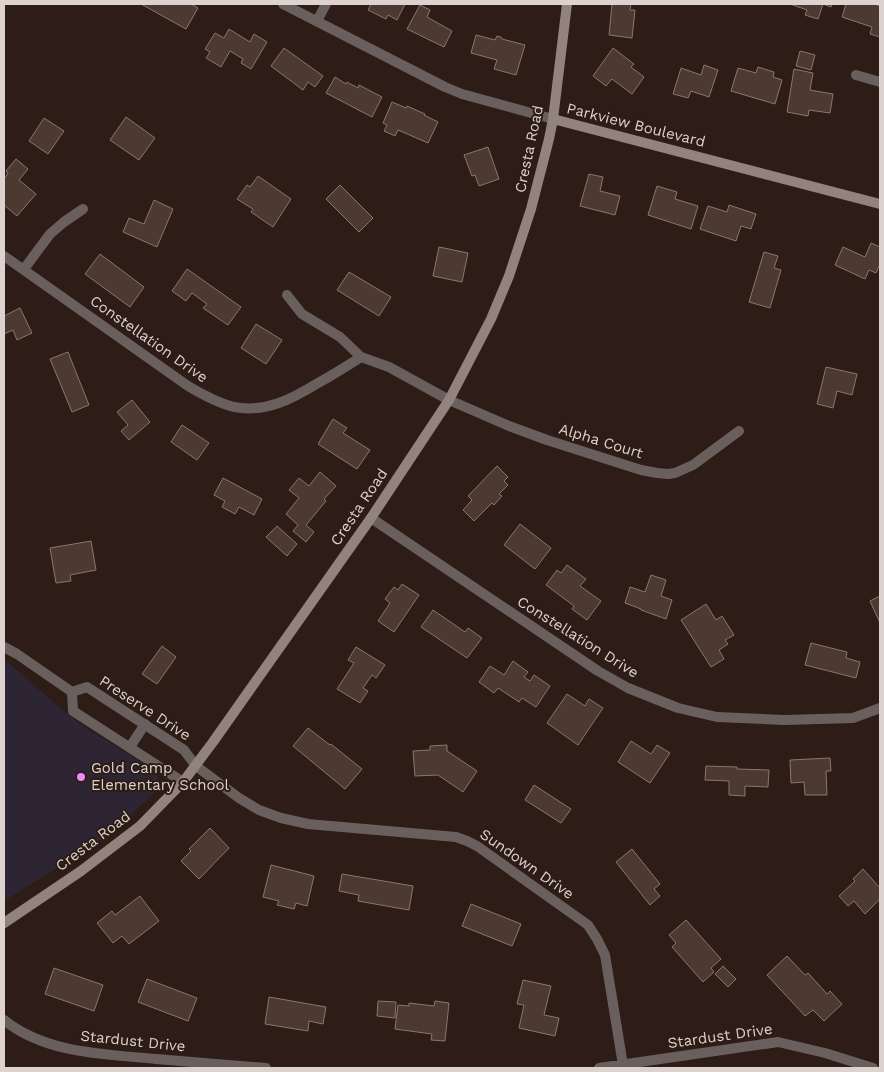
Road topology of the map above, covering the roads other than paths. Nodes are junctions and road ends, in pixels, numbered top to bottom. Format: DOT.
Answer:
graph roads {
  1 [pos="283,4"];
  2 [pos="326,4"];
  3 [pos="567,4"];
  4 [pos="317,21"];
  5 [pos="856,75"];
  6 [pos="880,82"];
  7 [pos="553,119"];
  8 [pos="880,204"];
  9 [pos="83,209"];
  10 [pos="4,256"];
  11 [pos="24,270"];
  12 [pos="287,295"];
  13 [pos="361,357"];
  14 [pos="449,400"];
  15 [pos="739,431"];
  16 [pos="371,518"];
  17 [pos="4,647"];
  18 [pos="72,692"];
  19 [pos="880,708"];
  20 [pos="145,724"];
  21 [pos="130,747"];
  22 [pos="196,766"];
  23 [pos="183,782"];
  24 [pos="4,923"];
  25 [pos="4,1020"];
  26 [pos="623,1065"];
  27 [pos="266,1068"];
  28 [pos="599,1068"];
  29 [pos="873,1068"];
  1 -- 4 [label="street, Parkview Boulevard"];
  2 -- 4 [label="street"];
  3 -- 7 [label="main road, Cresta Road"];
  4 -- 7 [label="street, Parkview Boulevard"];
  5 -- 6 [label="street"];
  7 -- 8 [label="main road, Parkview Boulevard"];
  7 -- 14 [label="main road, Cresta Road"];
  9 -- 11 [label="street"];
  10 -- 11 [label="street, Constellation Drive"];
  11 -- 13 [label="street, Constellation Drive"];
  12 -- 13 [label="street"];
  13 -- 14 [label="street"];
  14 -- 15 [label="street, Alpha Court"];
  14 -- 16 [label="main road, Cresta Road"];
  16 -- 19 [label="street, Constellation Drive"];
  16 -- 22 [label="main road, Cresta Road"];
  17 -- 18 [label="street"];
  18 -- 20 [label="street, Preserve Drive"];
  18 -- 21 [label="street"];
  20 -- 21 [label="street"];
  20 -- 22 [label="street, Preserve Drive"];
  21 -- 23 [label="street"];
  22 -- 23 [label="main road, Cresta Road"];
  22 -- 26 [label="street, Sundown Drive"];
  23 -- 24 [label="main road, Cresta Road"];
  25 -- 27 [label="street, Stardust Drive"];
  26 -- 28 [label="street, Stardust Drive"];
  26 -- 29 [label="street, Stardust Drive"];
}
